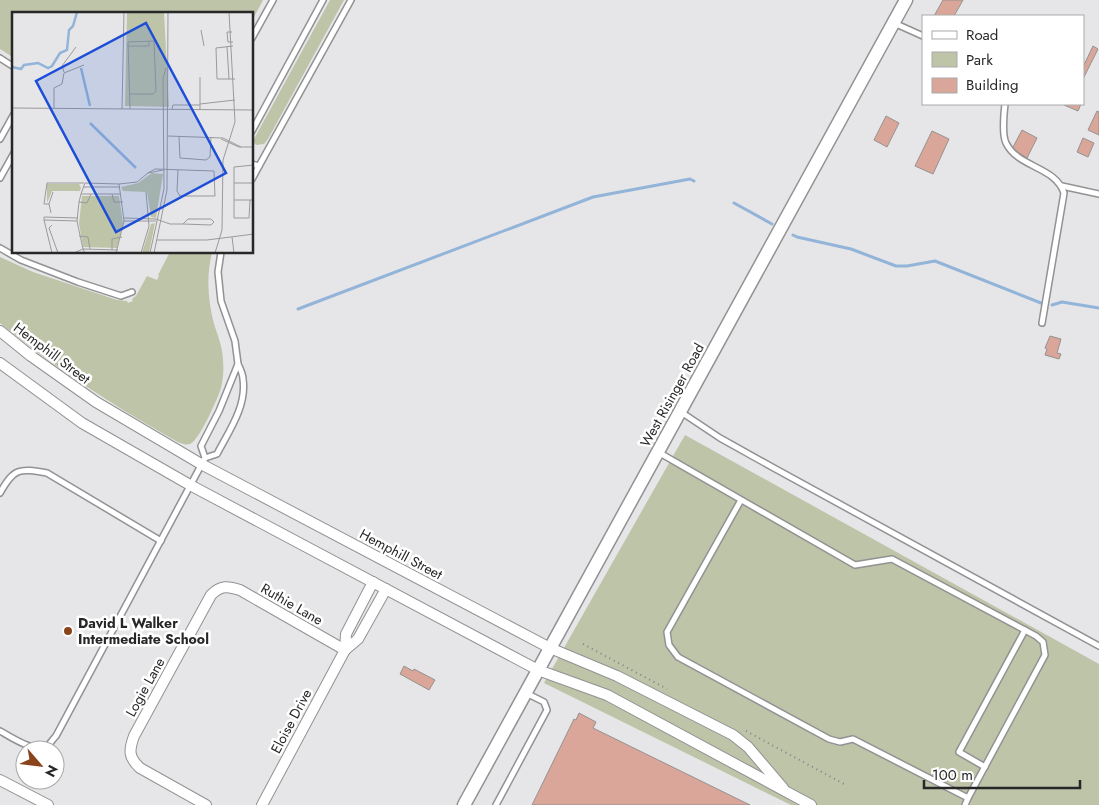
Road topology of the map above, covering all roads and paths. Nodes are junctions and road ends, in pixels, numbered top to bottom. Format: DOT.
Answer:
graph roads {
  1 [pos="274,0"];
  2 [pos="324,0"];
  3 [pos="351,0"];
  4 [pos="906,0"];
  5 [pos="894,23"];
  6 [pos="254,35"];
  7 [pos="922,36"];
  8 [pos="0,58"];
  9 [pos="12,66"];
  10 [pos="1005,105"];
  11 [pos="12,118"];
  12 [pos="254,127"];
  13 [pos="0,139"];
  14 [pos="12,157"];
  15 [pos="254,165"];
  16 [pos="259,166"];
  17 [pos="254,175"];
  18 [pos="0,178"];
  19 [pos="1062,186"];
  20 [pos="1099,194"];
  21 [pos="0,248"];
  22 [pos="221,254"];
  23 [pos="132,292"];
  24 [pos="1042,323"];
  25 [pos="0,331"];
  26 [pos="0,363"];
  27 [pos="238,364"];
  28 [pos="680,412"];
  29 [pos="658,452"];
  30 [pos="203,461"];
  31 [pos="190,485"];
  32 [pos="0,493"];
  33 [pos="741,500"];
  34 [pos="161,541"];
  35 [pos="373,582"];
  36 [pos="223,586"];
  37 [pos="386,589"];
  38 [pos="1025,630"];
  39 [pos="1099,646"];
  40 [pos="550,648"];
  41 [pos="345,650"];
  42 [pos="538,670"];
  43 [pos="526,692"];
  44 [pos="0,731"];
  45 [pos="985,767"];
  46 [pos="0,780"];
  47 [pos="789,794"];
  48 [pos="968,798"];
  49 [pos="48,805"];
  50 [pos="206,805"];
  51 [pos="262,805"];
  52 [pos="464,805"];
  53 [pos="496,805"];
  54 [pos="811,805"];
  55 [pos="965,805"];
  1 -- 6 [label="lane"];
  2 -- 12 [label="lane"];
  3 -- 16 [label="lane"];
  4 -- 5 [label="street, West Risinger Road"];
  5 -- 7 [label="lane"];
  5 -- 28 [label="street, West Risinger Road"];
  8 -- 9 [label="lane"];
  10 -- 19 [label="lane"];
  11 -- 13 [label="lane"];
  14 -- 18 [label="lane"];
  15 -- 16 [label="lane"];
  16 -- 17 [label="lane"];
  19 -- 20 [label="lane"];
  19 -- 24 [label="lane"];
  21 -- 23 [label="lane"];
  22 -- 27 [label="lane"];
  25 -- 30 [label="street, Hemphill Street"];
  26 -- 31 [label="street, Hemphill Street"];
  27 -- 30 [label="lane"];
  27 -- 30 [label="lane"];
  28 -- 29 [label="street, West Risinger Road"];
  28 -- 39 [label="lane"];
  29 -- 33 [label="lane"];
  29 -- 40 [label="street, West Risinger Road"];
  30 -- 31 [label="lane"];
  30 -- 40 [label="street, Hemphill Street"];
  31 -- 34 [label="lane"];
  31 -- 35 [label="street, Hemphill Street"];
  32 -- 34 [label="lane"];
  33 -- 38 [label="lane"];
  33 -- 48 [label="lane"];
  34 -- 44 [label="lane"];
  35 -- 37 [label="street, Hemphill Street"];
  35 -- 41 [label="street, Eloise Drive"];
  36 -- 41 [label="street, Ruthie Lane"];
  36 -- 50 [label="street, Logie Lane"];
  37 -- 41 [label="street, Eloise Drive"];
  37 -- 42 [label="street, Hemphill Street"];
  38 -- 45 [label="lane"];
  38 -- 45 [label="lane"];
  40 -- 42 [label="street, West Risinger Road"];
  40 -- 47 [label="street, Hemphill Street"];
  41 -- 51 [label="street, Eloise Drive"];
  42 -- 43 [label="street, West Risinger Road"];
  42 -- 47 [label="street, Hemphill Street"];
  43 -- 52 [label="street, West Risinger Road"];
  43 -- 53 [label="lane"];
  45 -- 48 [label="lane"];
  46 -- 49 [label="street"];
  47 -- 54 [label="street, Hemphill Street"];
  48 -- 55 [label="lane"];
}
